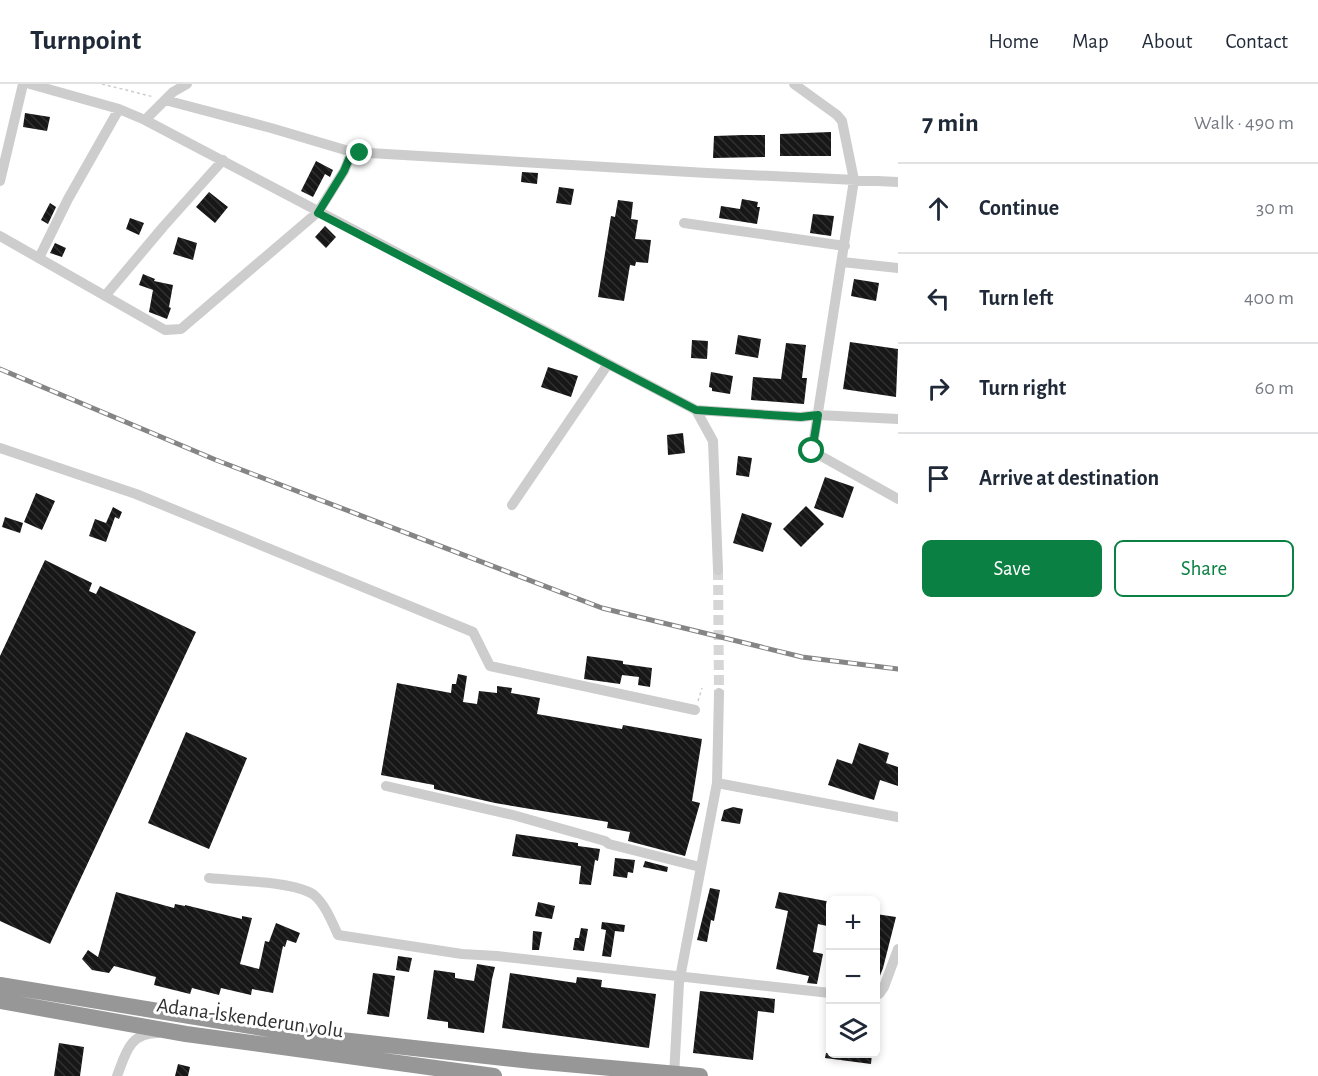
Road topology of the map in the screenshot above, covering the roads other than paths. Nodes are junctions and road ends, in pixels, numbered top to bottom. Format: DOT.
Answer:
graph roads {
  1 [pos="24,84"];
  2 [pos="30,84"];
  3 [pos="187,84"];
  4 [pos="794,84"];
  5 [pos="165,100"];
  6 [pos="119,109"];
  7 [pos="145,120"];
  8 [pos="352,152"];
  9 [pos="223,160"];
  10 [pos="854,180"];
  11 [pos="0,182"];
  12 [pos="898,182"];
  13 [pos="318,213"];
  14 [pos="684,223"];
  15 [pos="0,236"];
  16 [pos="844,246"];
  17 [pos="39,258"];
  18 [pos="842,262"];
  19 [pos="898,268"];
  20 [pos="105,296"];
  21 [pos="609,364"];
  22 [pos="696,410"];
  23 [pos="818,415"];
  24 [pos="898,419"];
  25 [pos="0,448"];
  26 [pos="898,499"];
  27 [pos="512,505"];
  28 [pos="717,570"];
  29 [pos="719,693"];
  30 [pos="694,710"];
  31 [pos="717,783"];
  32 [pos="386,786"];
  33 [pos="898,817"];
  34 [pos="700,867"];
  35 [pos="209,878"];
  36 [pos="898,949"];
  37 [pos="680,975"];
  38 [pos="0,985"];
  39 [pos="826,992"];
  40 [pos="880,993"];
  41 [pos="0,1001"];
  42 [pos="186,1034"];
  43 [pos="674,1075"];
  44 [pos="117,1076"];
  45 [pos="494,1076"];
  46 [pos="700,1076"];
  1 -- 11 [label="street"];
  2 -- 6 [label="street"];
  3 -- 5 [label="street"];
  4 -- 10 [label="street"];
  5 -- 7 [label="street"];
  5 -- 8 [label="street"];
  6 -- 7 [label="street"];
  6 -- 17 [label="street"];
  7 -- 9 [label="street"];
  8 -- 10 [label="street"];
  8 -- 13 [label="street"];
  9 -- 13 [label="street"];
  9 -- 20 [label="street"];
  10 -- 12 [label="street"];
  10 -- 16 [label="street"];
  13 -- 20 [label="street"];
  13 -- 21 [label="street"];
  14 -- 16 [label="street"];
  15 -- 17 [label="street"];
  16 -- 18 [label="street"];
  17 -- 20 [label="street"];
  18 -- 19 [label="street"];
  18 -- 23 [label="street"];
  21 -- 22 [label="street"];
  21 -- 27 [label="street"];
  22 -- 23 [label="street"];
  22 -- 28 [label="street"];
  23 -- 24 [label="street"];
  23 -- 26 [label="street"];
  25 -- 30 [label="street"];
  29 -- 31 [label="street"];
  31 -- 33 [label="street"];
  31 -- 34 [label="street"];
  32 -- 34 [label="street"];
  34 -- 37 [label="street"];
  35 -- 37 [label="street"];
  36 -- 40 [label="street"];
  37 -- 39 [label="street"];
  37 -- 43 [label="street"];
  38 -- 43 [label="highway"];
  41 -- 42 [label="highway, Adana-İskenderun yolu"];
  42 -- 44 [label="street"];
  42 -- 45 [label="highway, Adana-İskenderun yolu"];
  43 -- 46 [label="highway"];
}
